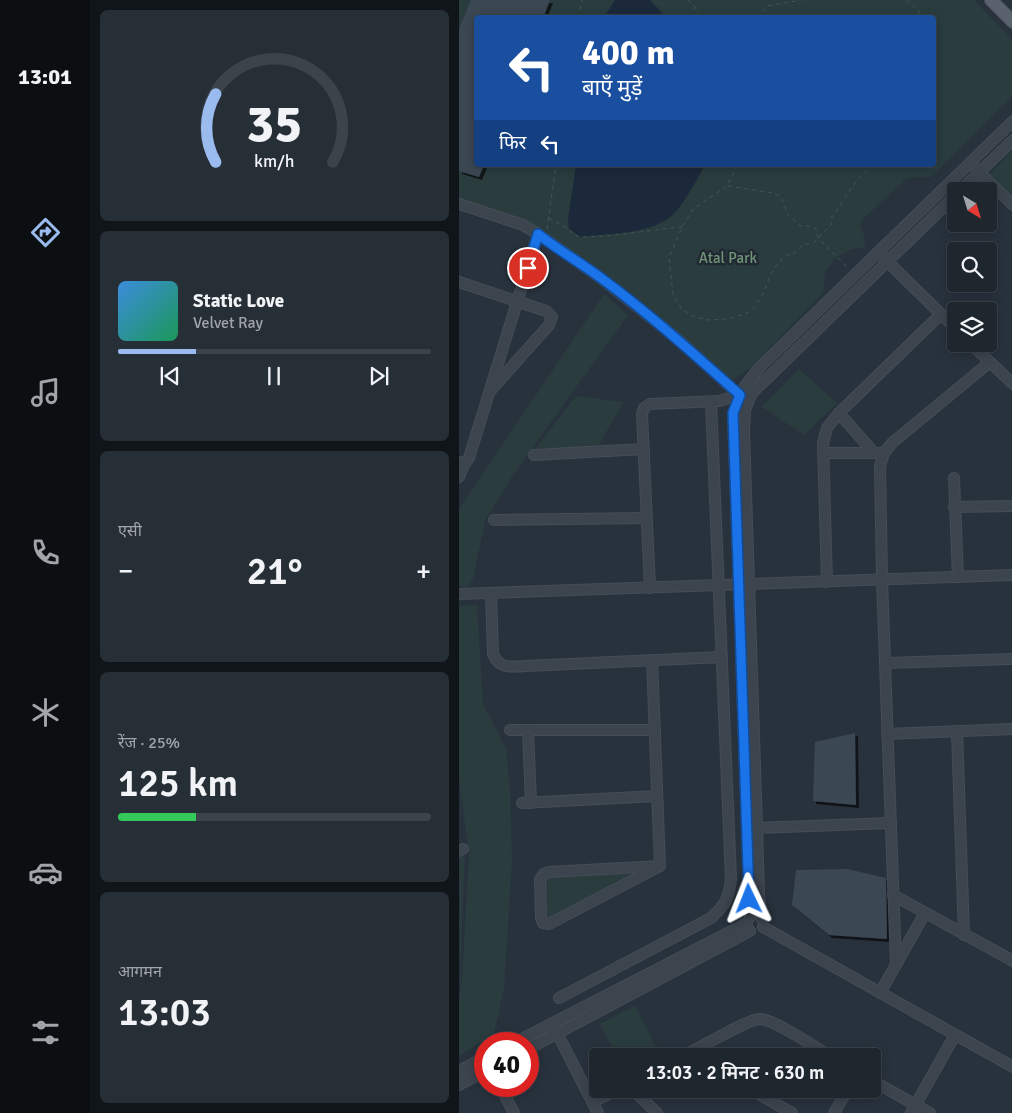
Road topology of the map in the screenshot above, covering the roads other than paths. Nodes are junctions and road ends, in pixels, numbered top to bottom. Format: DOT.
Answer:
graph roads {
  1 [pos="991,0"];
  2 [pos="1012,22"];
  3 [pos="1012,121"];
  4 [pos="1012,140"];
  5 [pos="969,163"];
  6 [pos="979,172"];
  7 [pos="969,182"];
  8 [pos="459,204"];
  9 [pos="947,204"];
  10 [pos="1012,205"];
  11 [pos="542,237"];
  12 [pos="878,252"];
  13 [pos="888,262"];
  14 [pos="459,282"];
  15 [pos="517,302"];
  16 [pos="941,314"];
  17 [pos="947,320"];
  18 [pos="979,352"];
  19 [pos="990,362"];
  20 [pos="1012,384"];
  21 [pos="490,392"];
  22 [pos="740,395"];
  23 [pos="711,402"];
  24 [pos="748,402"];
  25 [pos="839,413"];
  26 [pos="643,449"];
  27 [pos="823,453"];
  28 [pos="879,453"];
  29 [pos="534,455"];
  30 [pos="462,462"];
  31 [pos="459,477"];
  32 [pos="954,478"];
  33 [pos="1012,506"];
  34 [pos="954,507"];
  35 [pos="647,518"];
  36 [pos="494,520"];
  37 [pos="1012,575"];
  38 [pos="958,577"];
  39 [pos="882,580"];
  40 [pos="827,582"];
  41 [pos="749,584"];
  42 [pos="720,585"];
  43 [pos="738,585"];
  44 [pos="650,588"];
  45 [pos="491,593"];
  46 [pos="459,594"];
  47 [pos="740,656"];
  48 [pos="751,656"];
  49 [pos="722,657"];
  50 [pos="1012,659"];
  51 [pos="652,660"];
  52 [pos="885,663"];
  53 [pos="1012,729"];
  54 [pos="510,730"];
  55 [pos="528,730"];
  56 [pos="655,730"];
  57 [pos="957,731"];
  58 [pos="887,734"];
  59 [pos="657,796"];
  60 [pos="891,823"];
  61 [pos="752,828"];
  62 [pos="660,866"];
  63 [pos="893,895"];
  64 [pos="925,913"];
  65 [pos="762,923"];
  66 [pos="749,924"];
  67 [pos="964,935"];
  68 [pos="1012,961"];
  69 [pos="896,966"];
  70 [pos="880,993"];
  71 [pos="559,998"];
  72 [pos="551,1023"];
  73 [pos="534,1032"];
  74 [pos="557,1034"];
  75 [pos="955,1035"];
  76 [pos="539,1043"];
  77 [pos="702,1048"];
  78 [pos="816,1048"];
  79 [pos="474,1063"];
  80 [pos="1012,1067"];
  81 [pos="459,1071"];
  82 [pos="474,1077"];
  83 [pos="459,1085"];
  84 [pos="881,1087"];
  85 [pos="506,1097"];
  86 [pos="600,1098"];
  87 [pos="641,1098"];
  88 [pos="766,1098"];
  89 [pos="843,1098"];
  90 [pos="592,1102"];
  91 [pos="913,1109"];
  92 [pos="514,1113"];
  93 [pos="598,1113"];
  94 [pos="657,1113"];
  95 [pos="792,1113"];
  96 [pos="834,1113"];
  97 [pos="930,1113"];
  1 -- 2 [label="main road"];
  3 -- 5 [label="street"];
  4 -- 6 [label="street"];
  5 -- 6 [label="street"];
  5 -- 12 [label="street"];
  6 -- 7 [label="street"];
  6 -- 10 [label="street"];
  8 -- 11 [label="street"];
  9 -- 13 [label="street"];
  11 -- 15 [label="street"];
  11 -- 22 [label="street"];
  12 -- 13 [label="street"];
  12 -- 22 [label="street"];
  13 -- 16 [label="street"];
  13 -- 24 [label="street"];
  14 -- 15 [label="street"];
  15 -- 21 [label="street"];
  15 -- 21 [label="street"];
  16 -- 17 [label="street"];
  16 -- 25 [label="street"];
  18 -- 19 [label="street"];
  19 -- 20 [label="street"];
  19 -- 28 [label="street"];
  21 -- 30 [label="street"];
  22 -- 23 [label="street"];
  22 -- 24 [label="street"];
  22 -- 43 [label="street"];
  23 -- 26 [label="street"];
  23 -- 42 [label="street"];
  24 -- 41 [label="street"];
  25 -- 27 [label="street"];
  25 -- 28 [label="street"];
  26 -- 29 [label="street"];
  26 -- 35 [label="street"];
  27 -- 28 [label="street"];
  27 -- 40 [label="street"];
  28 -- 39 [label="street"];
  30 -- 31 [label="street"];
  32 -- 34 [label="street"];
  33 -- 34 [label="street"];
  34 -- 38 [label="street"];
  35 -- 36 [label="street"];
  35 -- 44 [label="street"];
  37 -- 38 [label="street"];
  38 -- 39 [label="street"];
  39 -- 40 [label="street"];
  39 -- 52 [label="street"];
  40 -- 41 [label="street"];
  41 -- 43 [label="street"];
  41 -- 48 [label="street"];
  42 -- 43 [label="street"];
  42 -- 44 [label="street"];
  42 -- 49 [label="street"];
  43 -- 47 [label="street"];
  44 -- 45 [label="street"];
  45 -- 46 [label="street"];
  45 -- 51 [label="street"];
  47 -- 48 [label="street"];
  47 -- 61 [label="street"];
  48 -- 61 [label="street"];
  49 -- 51 [label="street"];
  49 -- 71 [label="street"];
  50 -- 52 [label="street"];
  51 -- 56 [label="street"];
  52 -- 58 [label="street"];
  53 -- 57 [label="street"];
  54 -- 55 [label="street"];
  55 -- 56 [label="street"];
  55 -- 59 [label="street"];
  56 -- 59 [label="street"];
  57 -- 58 [label="street"];
  57 -- 67 [label="street"];
  58 -- 60 [label="street"];
  59 -- 62 [label="street"];
  60 -- 61 [label="street"];
  60 -- 63 [label="street"];
  61 -- 65 [label="street"];
  61 -- 66 [label="street"];
  62 -- 62 [label="street"];
  63 -- 64 [label="street"];
  63 -- 69 [label="street"];
  64 -- 67 [label="street"];
  64 -- 69 [label="street"];
  65 -- 66 [label="street"];
  65 -- 66 [label="street"];
  65 -- 70 [label="street"];
  66 -- 72 [label="street"];
  66 -- 74 [label="street"];
  67 -- 68 [label="street"];
  69 -- 70 [label="street"];
  70 -- 75 [label="street"];
  72 -- 73 [label="street"];
  72 -- 74 [label="street"];
  74 -- 76 [label="street"];
  74 -- 90 [label="street"];
  75 -- 80 [label="street"];
  75 -- 91 [label="street"];
  77 -- 78 [label="street"];
  79 -- 81 [label="street"];
  82 -- 83 [label="street"];
  84 -- 91 [label="street"];
  85 -- 92 [label="street"];
  86 -- 90 [label="street"];
  87 -- 94 [label="street"];
  88 -- 95 [label="street"];
  89 -- 96 [label="street"];
  90 -- 93 [label="street"];
  91 -- 97 [label="street"];
}
